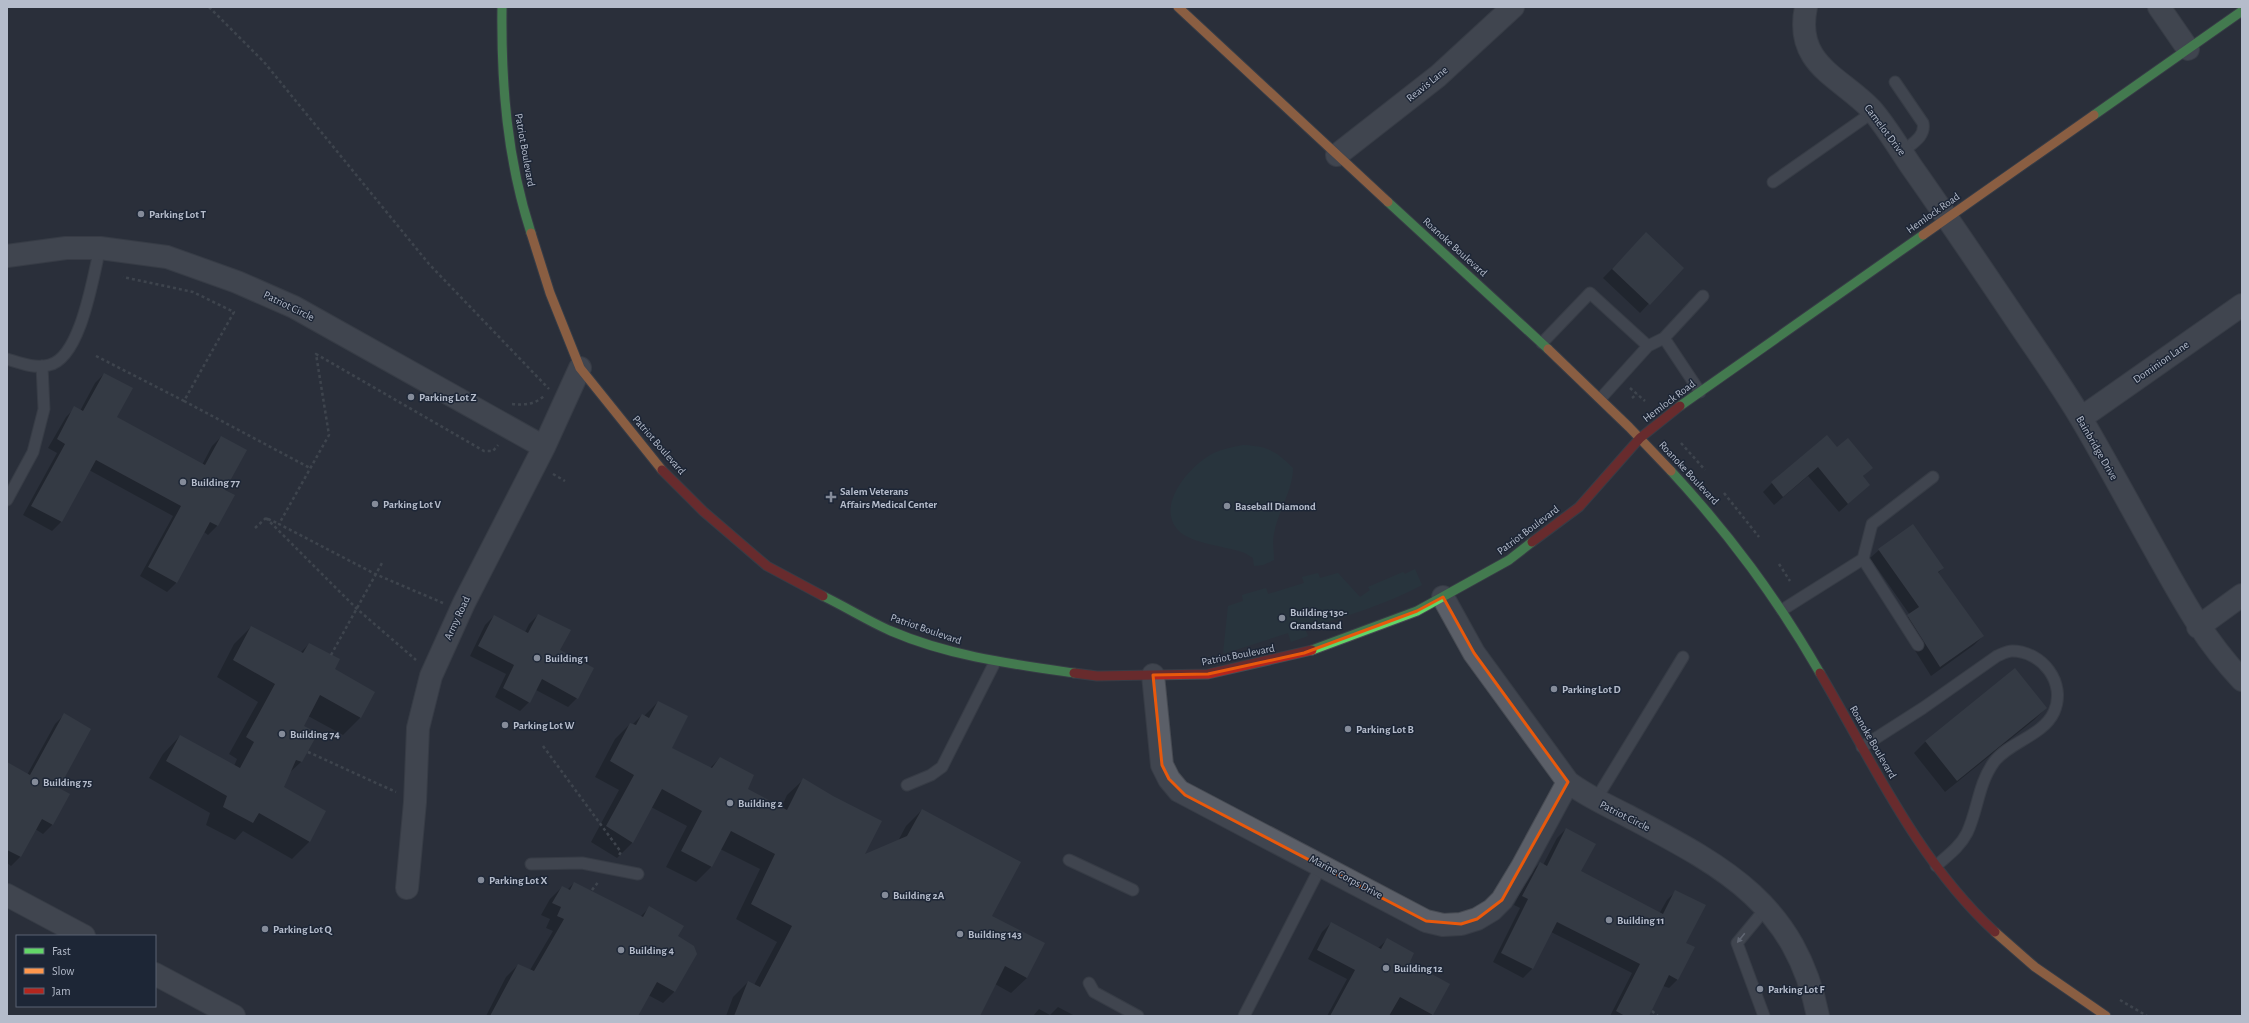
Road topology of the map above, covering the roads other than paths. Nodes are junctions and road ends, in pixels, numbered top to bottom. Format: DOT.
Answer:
graph roads {
  1 [pos="502,7"];
  2 [pos="1178,7"];
  3 [pos="1513,7"];
  4 [pos="1806,7"];
  5 [pos="2158,7"];
  6 [pos="2242,10"];
  7 [pos="2188,49"];
  8 [pos="1895,82"];
  9 [pos="1873,112"];
  10 [pos="1902,152"];
  11 [pos="1337,155"];
  12 [pos="1773,182"];
  13 [pos="1947,218"];
  14 [pos="100,248"];
  15 [pos="7,256"];
  16 [pos="1703,296"];
  17 [pos="2242,306"];
  18 [pos="1664,338"];
  19 [pos="1542,343"];
  20 [pos="1648,346"];
  21 [pos="7,359"];
  22 [pos="42,366"];
  23 [pos="580,368"];
  24 [pos="1700,392"];
  25 [pos="1601,398"];
  26 [pos="2081,418"];
  27 [pos="1640,438"];
  28 [pos="540,456"];
  29 [pos="1933,477"];
  30 [pos="7,500"];
  31 [pos="1863,559"];
  32 [pos="2242,595"];
  33 [pos="1443,597"];
  34 [pos="1782,610"];
  35 [pos="2198,627"];
  36 [pos="1918,645"];
  37 [pos="1682,657"];
  38 [pos="995,662"];
  39 [pos="1153,675"];
  40 [pos="2242,680"];
  41 [pos="1862,747"];
  42 [pos="1568,782"];
  43 [pos="907,785"];
  44 [pos="1595,801"];
  45 [pos="1069,860"];
  46 [pos="531,864"];
  47 [pos="1322,864"];
  48 [pos="1936,866"];
  49 [pos="638,874"];
  50 [pos="407,888"];
  51 [pos="1133,890"];
  52 [pos="7,895"];
  53 [pos="1766,908"];
  54 [pos="82,935"];
  55 [pos="156,975"];
  56 [pos="1089,983"];
  57 [pos="234,1016"];
  58 [pos="1138,1016"];
  59 [pos="1244,1016"];
  60 [pos="1764,1016"];
  61 [pos="1818,1016"];
  62 [pos="2106,1016"];
  1 -- 23 [label="street, Patriot Boulevard"];
  2 -- 11 [label="street, Roanoke Boulevard"];
  3 -- 11 [label="street, Reavis Lane"];
  4 -- 9 [label="street, Camelot Drive"];
  5 -- 7 [label="street"];
  6 -- 7 [label="street, Hemlock Road"];
  7 -- 13 [label="street, Hemlock Road"];
  8 -- 10 [label="lane"];
  9 -- 10 [label="street, Camelot Drive"];
  9 -- 12 [label="lane"];
  10 -- 13 [label="street, Camelot Drive"];
  11 -- 19 [label="street, Roanoke Boulevard"];
  13 -- 24 [label="street, Hemlock Road"];
  13 -- 26 [label="street, Bainbridge Drive"];
  14 -- 15 [label="street, Patriot Circle"];
  14 -- 22 [label="lane"];
  14 -- 28 [label="street, Patriot Circle"];
  16 -- 18 [label="lane"];
  17 -- 26 [label="street, Dominion Lane"];
  18 -- 20 [label="lane"];
  18 -- 24 [label="lane"];
  19 -- 20 [label="lane"];
  19 -- 25 [label="street, Roanoke Boulevard"];
  20 -- 25 [label="lane"];
  21 -- 22 [label="lane"];
  22 -- 30 [label="lane"];
  23 -- 28 [label="street, Army Road"];
  23 -- 38 [label="street, Patriot Boulevard"];
  24 -- 27 [label="street, Hemlock Road"];
  25 -- 27 [label="street, Roanoke Boulevard"];
  26 -- 35 [label="street, Bainbridge Drive"];
  27 -- 33 [label="street, Patriot Boulevard"];
  27 -- 34 [label="street, Roanoke Boulevard"];
  28 -- 50 [label="street, Army Road"];
  29 -- 31 [label="lane"];
  31 -- 34 [label="lane"];
  31 -- 36 [label="lane"];
  32 -- 35 [label="street"];
  33 -- 39 [label="street, Patriot Boulevard"];
  33 -- 42 [label="street, Patriot Circle"];
  34 -- 41 [label="street, Roanoke Boulevard"];
  35 -- 40 [label="street, Bainbridge Drive"];
  37 -- 44 [label="lane"];
  38 -- 39 [label="street, Patriot Boulevard"];
  38 -- 43 [label="lane"];
  39 -- 47 [label="street, Marine Corps Drive"];
  41 -- 48 [label="street, Roanoke Boulevard"];
  41 -- 48 [label="lane"];
  42 -- 44 [label="street, Patriot Circle"];
  42 -- 47 [label="street, Marine Corps Drive"];
  44 -- 53 [label="street, Patriot Circle"];
  45 -- 51 [label="lane"];
  46 -- 49 [label="lane"];
  47 -- 59 [label="lane"];
  48 -- 62 [label="street, Roanoke Boulevard"];
  52 -- 54 [label="street"];
  53 -- 60 [label="lane, one-way"];
  53 -- 61 [label="street, Patriot Circle"];
  55 -- 57 [label="street"];
  56 -- 58 [label="lane"];
}
